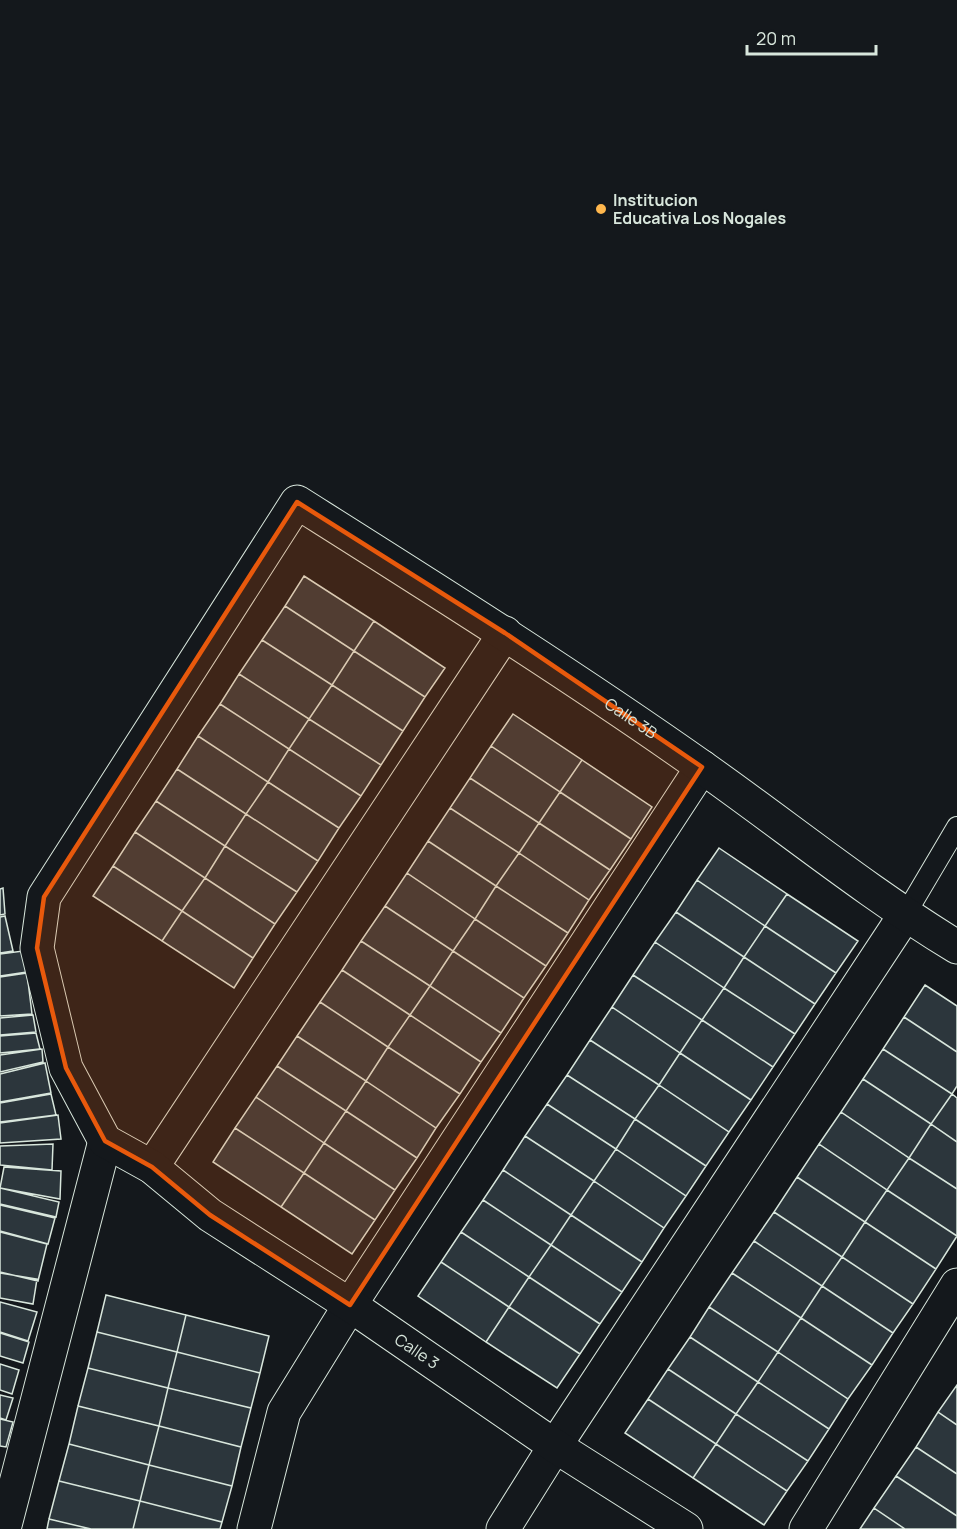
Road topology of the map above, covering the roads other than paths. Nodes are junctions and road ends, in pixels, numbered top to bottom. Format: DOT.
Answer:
graph roads {
  1 [pos="506,633"];
  2 [pos="702,767"];
  3 [pos="957,827"];
  4 [pos="905,915"];
  5 [pos="957,947"];
  6 [pos="105,1141"];
  7 [pos="152,1167"];
  8 [pos="957,1285"];
  9 [pos="350,1305"];
  10 [pos="555,1446"];
  11 [pos="4,1529"];
  12 [pos="254,1529"];
  13 [pos="503,1529"];
  14 [pos="686,1529"];
  15 [pos="806,1529"];
  1 -- 2 [label="street, Calle 3B"];
  1 -- 6 [label="street, Calle 3B"];
  1 -- 7 [label="street"];
  2 -- 4 [label="street, Calle 3B"];
  2 -- 9 [label="street"];
  3 -- 4 [label="lane"];
  4 -- 5 [label="street, Calle 3B"];
  4 -- 10 [label="street"];
  6 -- 7 [label="street, Calle 3"];
  6 -- 11 [label="street"];
  7 -- 9 [label="street, Calle 3"];
  8 -- 15 [label="street"];
  9 -- 10 [label="street, Calle 3"];
  9 -- 12 [label="street"];
  10 -- 13 [label="street"];
  10 -- 14 [label="street, Calle 3"];
}
